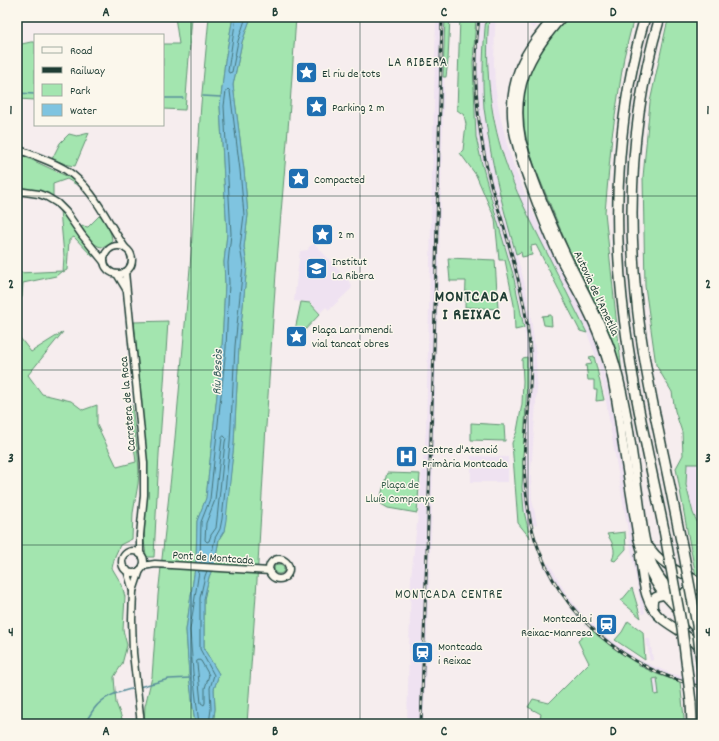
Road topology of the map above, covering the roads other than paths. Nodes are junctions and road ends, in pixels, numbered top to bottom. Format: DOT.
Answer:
graph roads {
  1 [pos="554,17"];
  2 [pos="562,17"];
  3 [pos="645,17"];
  4 [pos="660,17"];
  5 [pos="17,149"];
  6 [pos="17,191"];
  7 [pos="117,236"];
  8 [pos="115,247"];
  9 [pos="94,248"];
  10 [pos="126,249"];
  11 [pos="107,253"];
  12 [pos="104,262"];
  13 [pos="125,272"];
  14 [pos="117,274"];
  15 [pos="127,292"];
  16 [pos="140,535"];
  17 [pos="642,540"];
  18 [pos="131,551"];
  19 [pos="142,556"];
  20 [pos="155,564"];
  21 [pos="141,568"];
  22 [pos="126,570"];
  23 [pos="266,571"];
  24 [pos="702,586"];
  25 [pos="133,591"];
  26 [pos="702,591"];
  27 [pos="665,595"];
  28 [pos="684,605"];
  29 [pos="653,608"];
  30 [pos="702,625"];
  31 [pos="702,635"];
  32 [pos="702,652"];
  33 [pos="702,669"];
  34 [pos="140,724"];
  35 [pos="692,724"];
  1 -- 17 [label="highway, Autovia de l'Ametlla"];
  2 -- 17 [label="highway, Autovia de l'Ametlla"];
  3 -- 35 [label="highway, bridge"];
  4 -- 33 [label="highway, bridge"];
  5 -- 7 [label="street"];
  6 -- 9 [label="street"];
  7 -- 8 [label="street"];
  7 -- 10 [label="street"];
  8 -- 10 [label="street"];
  8 -- 11 [label="street"];
  9 -- 11 [label="street"];
  9 -- 12 [label="street"];
  10 -- 13 [label="street"];
  11 -- 12 [label="street"];
  12 -- 14 [label="street"];
  13 -- 14 [label="street"];
  13 -- 15 [label="street, Carretera de la Roca"];
  14 -- 15 [label="street"];
  15 -- 16 [label="street, Carretera de la Roca"];
  16 -- 18 [label="street, Carretera de la Roca"];
  16 -- 19 [label="street, Carretera de la Roca"];
  17 -- 24 [label="highway"];
  17 -- 27 [label="highway, Autovia de l'Ametlla"];
  17 -- 28 [label="highway, Autovia de l'Ametlla"];
  17 -- 29 [label="highway"];
  18 -- 19 [label="street"];
  18 -- 22 [label="street"];
  19 -- 20 [label="street"];
  19 -- 21 [label="street"];
  20 -- 21 [label="street"];
  20 -- 23 [label="street, Pont de Montcada"];
  21 -- 22 [label="street"];
  21 -- 25 [label="street"];
  22 -- 25 [label="street"];
  25 -- 34 [label="street"];
  26 -- 28 [label="highway"];
  27 -- 29 [label="highway"];
  27 -- 31 [label="highway, Autovia de l'Ametlla"];
  28 -- 30 [label="highway, Autovia de l'Ametlla"];
  29 -- 32 [label="highway"];
}
